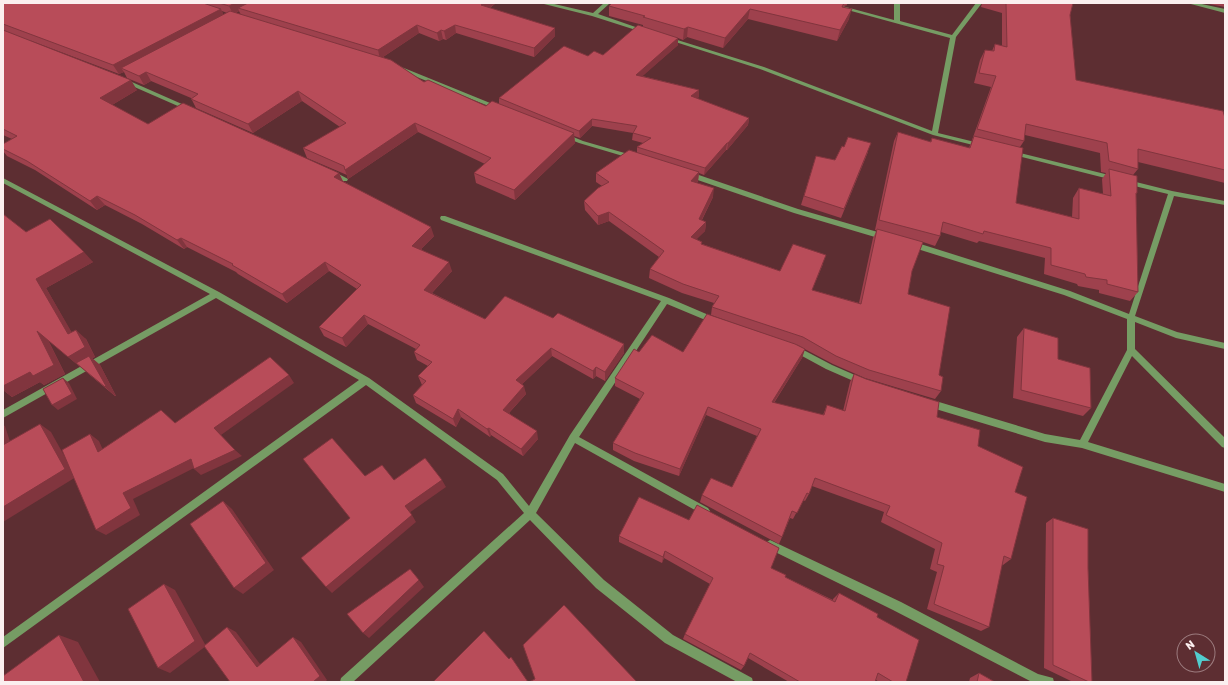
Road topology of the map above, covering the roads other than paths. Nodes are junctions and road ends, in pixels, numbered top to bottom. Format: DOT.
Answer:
graph roads {
  1 [pos="544,3"];
  2 [pos="607,3"];
  3 [pos="825,3"];
  4 [pos="897,3"];
  5 [pos="979,3"];
  6 [pos="1190,3"];
  7 [pos="1225,11"];
  8 [pos="594,15"];
  9 [pos="897,21"];
  10 [pos="652,34"];
  11 [pos="659,36"];
  12 [pos="953,37"];
  13 [pos="389,64"];
  14 [pos="126,74"];
  15 [pos="192,110"];
  16 [pos="502,110"];
  17 [pos="560,133"];
  18 [pos="935,134"];
  19 [pos="988,147"];
  20 [pos="1004,151"];
  21 [pos="641,159"];
  22 [pos="323,170"];
  23 [pos="678,170"];
  24 [pos="345,179"];
  25 [pos="3,180"];
  26 [pos="1172,193"];
  27 [pos="1225,203"];
  28 [pos="443,218"];
  29 [pos="894,239"];
  30 [pos="902,242"];
  31 [pos="216,294"];
  32 [pos="666,300"];
  33 [pos="1131,318"];
  34 [pos="724,324"];
  35 [pos="788,346"];
  36 [pos="1225,346"];
  37 [pos="1131,350"];
  38 [pos="366,380"];
  39 [pos="870,384"];
  40 [pos="921,400"];
  41 [pos="3,414"];
  42 [pos="573,438"];
  43 [pos="1082,444"];
  44 [pos="1225,444"];
  45 [pos="1225,488"];
  46 [pos="530,514"];
  47 [pos="712,515"];
  48 [pos="761,542"];
  49 [pos="3,643"];
  50 [pos="345,682"];
  51 [pos="748,682"];
  52 [pos="1049,682"];
  1 -- 8 [label="street"];
  2 -- 8 [label="street"];
  3 -- 9 [label="street"];
  4 -- 9 [label="street"];
  5 -- 12 [label="street"];
  6 -- 7 [label="street"];
  8 -- 10 [label="street"];
  9 -- 12 [label="street"];
  11 -- 18 [label="street"];
  12 -- 18 [label="street"];
  13 -- 16 [label="street"];
  14 -- 15 [label="street"];
  17 -- 21 [label="street"];
  18 -- 19 [label="street"];
  20 -- 26 [label="street"];
  22 -- 24 [label="street"];
  23 -- 29 [label="street"];
  25 -- 31 [label="street"];
  26 -- 27 [label="street"];
  26 -- 33 [label="street"];
  28 -- 32 [label="street"];
  30 -- 33 [label="street"];
  31 -- 38 [label="street"];
  31 -- 41 [label="street"];
  32 -- 34 [label="street"];
  32 -- 42 [label="street"];
  33 -- 36 [label="street"];
  33 -- 37 [label="street"];
  35 -- 39 [label="street"];
  37 -- 43 [label="street"];
  37 -- 44 [label="street"];
  38 -- 46 [label="street"];
  38 -- 49 [label="street"];
  40 -- 43 [label="street"];
  42 -- 46 [label="street"];
  42 -- 47 [label="street"];
  43 -- 45 [label="street"];
  46 -- 50 [label="street"];
  46 -- 51 [label="street"];
  48 -- 52 [label="street"];
}
